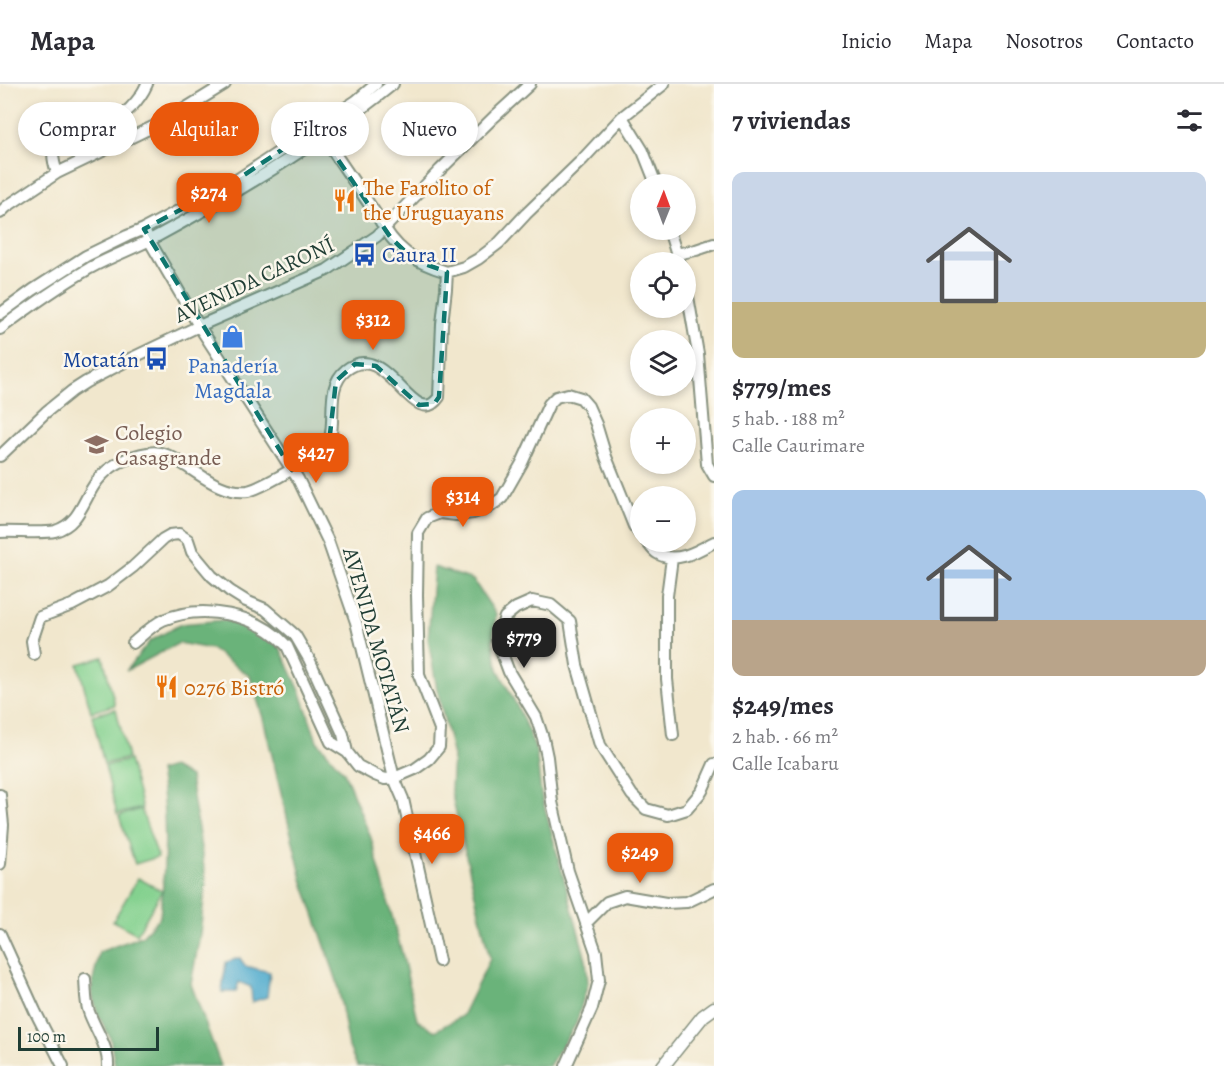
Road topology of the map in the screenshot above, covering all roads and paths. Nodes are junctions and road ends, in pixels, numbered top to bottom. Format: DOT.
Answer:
graph roads {
  1 [pos="147,84"];
  2 [pos="225,84"];
  3 [pos="376,84"];
  4 [pos="393,84"];
  5 [pos="530,84"];
  6 [pos="664,84"];
  7 [pos="354,102"];
  8 [pos="369,103"];
  9 [pos="622,117"];
  10 [pos="277,156"];
  11 [pos="286,156"];
  12 [pos="336,156"];
  13 [pos="57,173"];
  14 [pos="652,174"];
  15 [pos="0,213"];
  16 [pos="144,229"];
  17 [pos="385,230"];
  18 [pos="149,240"];
  19 [pos="714,244"];
  20 [pos="692,252"];
  21 [pos="447,272"];
  22 [pos="0,314"];
  23 [pos="692,318"];
  24 [pos="200,326"];
  25 [pos="0,328"];
  26 [pos="0,456"];
  27 [pos="292,470"];
  28 [pos="714,476"];
  29 [pos="630,516"];
  30 [pos="0,532"];
  31 [pos="714,542"];
  32 [pos="656,552"];
  33 [pos="672,558"];
  34 [pos="133,643"];
  35 [pos="34,654"];
  36 [pos="673,735"];
  37 [pos="347,752"];
  38 [pos="714,764"];
  39 [pos="394,778"];
  40 [pos="0,795"];
  41 [pos="0,864"];
  42 [pos="714,889"];
  43 [pos="587,922"];
  44 [pos="0,934"];
  45 [pos="439,961"];
  46 [pos="85,979"];
  47 [pos="714,1008"];
  48 [pos="63,1066"];
  49 [pos="108,1066"];
  50 [pos="566,1066"];
  51 [pos="663,1066"];
  1 -- 13 [label="street"];
  2 -- 13 [label="street"];
  3 -- 7 [label="street"];
  4 -- 8 [label="street"];
  5 -- 17 [label="street, AVENIDA CARONÍ"];
  6 -- 9 [label="street"];
  9 -- 14 [label="street"];
  9 -- 21 [label="street"];
  10 -- 16 [label="street"];
  11 -- 18 [label="street"];
  12 -- 17 [label="street"];
  13 -- 15 [label="street"];
  16 -- 18 [label="street, AVENIDA MOTATÁN"];
  16 -- 22 [label="street"];
  17 -- 21 [label="street"];
  17 -- 24 [label="street, AVENIDA CARONÍ"];
  18 -- 24 [label="street, AVENIDA MOTATÁN"];
  18 -- 25 [label="street"];
  19 -- 20 [label="street"];
  21 -- 27 [label="street"];
  23 -- 28 [label="street"];
  24 -- 26 [label="street, AVENIDA CARONÍ"];
  24 -- 27 [label="street, AVENIDA MOTATÁN"];
  27 -- 30 [label="street"];
  27 -- 39 [label="street, AVENIDA MOTATÁN"];
  29 -- 39 [label="street"];
  31 -- 33 [label="street"];
  32 -- 33 [label="street"];
  33 -- 36 [label="street"];
  34 -- 37 [label="street"];
  35 -- 37 [label="street"];
  37 -- 39 [label="street"];
  38 -- 43 [label="street"];
  39 -- 45 [label="street, AVENIDA MOTATÁN"];
  40 -- 41 [label="street"];
  42 -- 43 [label="street"];
  43 -- 50 [label="street"];
  44 -- 48 [label="street"];
  46 -- 49 [label="street"];
  47 -- 51 [label="street"];
}
